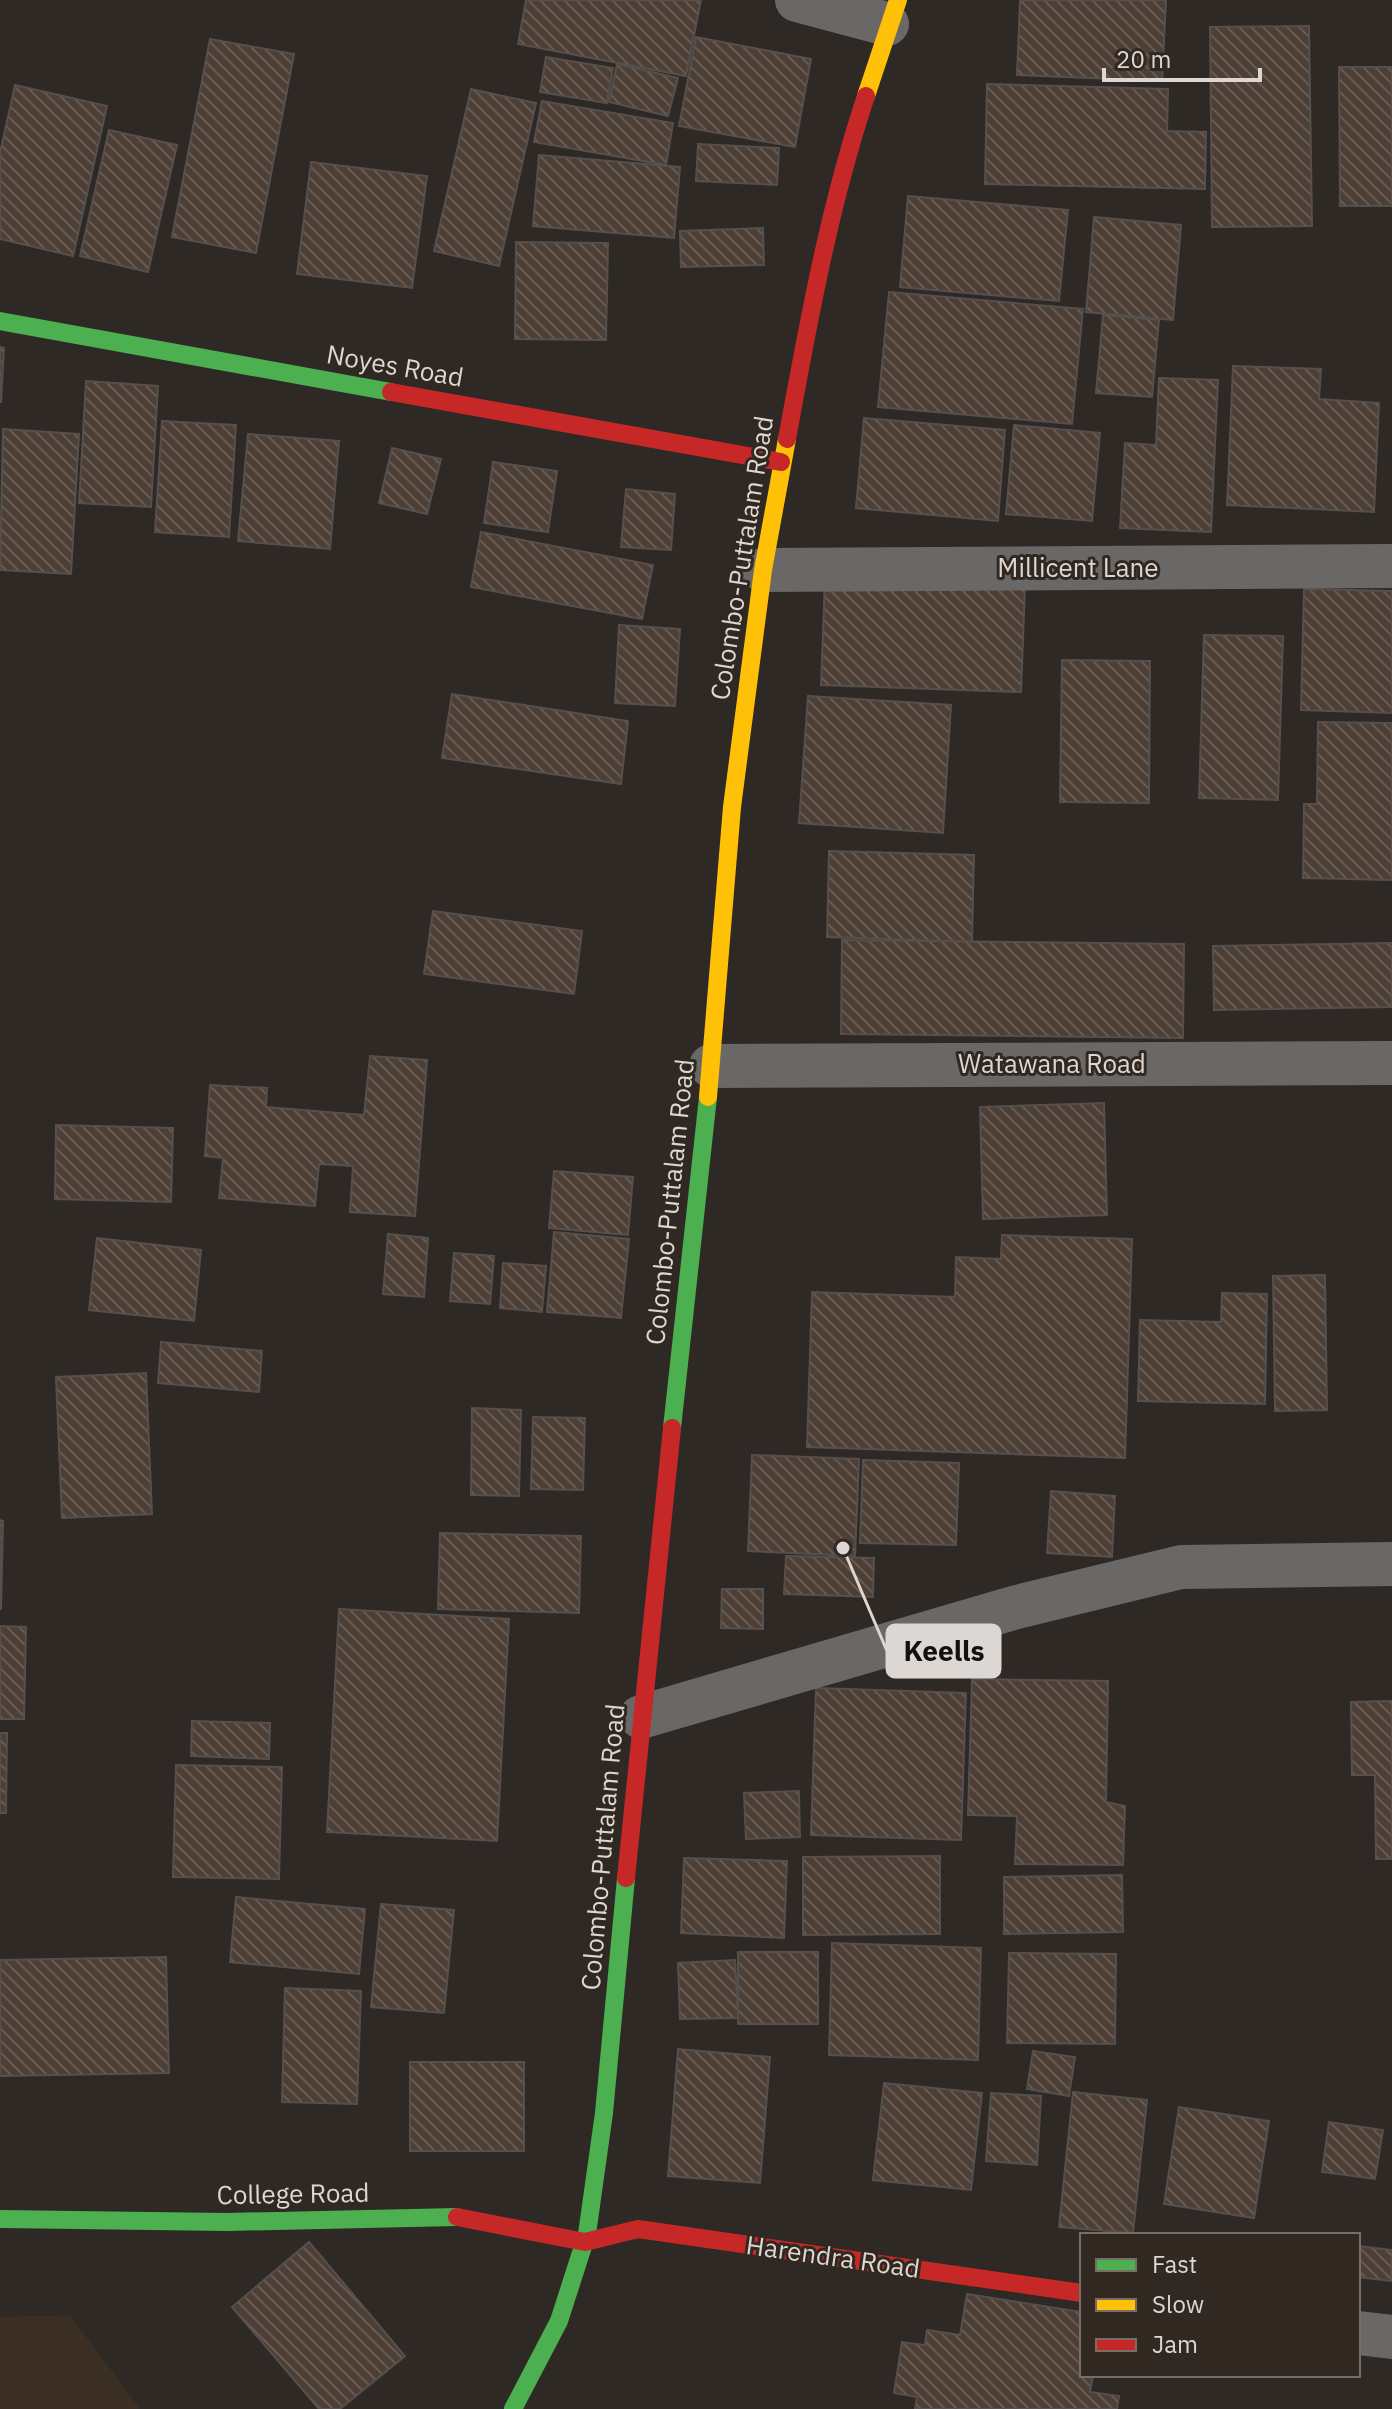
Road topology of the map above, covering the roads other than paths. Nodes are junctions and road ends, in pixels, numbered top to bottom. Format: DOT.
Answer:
graph roads {
  1 [pos="797,0"];
  2 [pos="892,12"];
  3 [pos="0,321"];
  4 [pos="781,462"];
  5 [pos="1392,566"];
  6 [pos="763,570"];
  7 [pos="1392,1063"];
  8 [pos="711,1066"];
  9 [pos="1392,1564"];
  10 [pos="641,1717"];
  11 [pos="0,2219"];
  12 [pos="585,2242"];
  13 [pos="1080,2293"];
  14 [pos="1360,2333"];
  15 [pos="1392,2337"];
  16 [pos="513,2409"];
  1 -- 2 [label="street"];
  2 -- 4 [label="main road, Colombo-Puttalam Road"];
  3 -- 4 [label="main road, Noyes Road"];
  4 -- 6 [label="main road, Colombo-Puttalam Road"];
  5 -- 6 [label="street, Millicent Lane"];
  6 -- 8 [label="main road, Colombo-Puttalam Road"];
  7 -- 8 [label="street, Watawana Road"];
  8 -- 10 [label="main road, Colombo-Puttalam Road"];
  9 -- 10 [label="street"];
  10 -- 12 [label="main road, Colombo-Puttalam Road"];
  11 -- 12 [label="main road, College Road"];
  12 -- 13 [label="main road, Harendra Road"];
  12 -- 16 [label="main road, Colombo-Puttalam Road"];
  14 -- 15 [label="street"];
}
